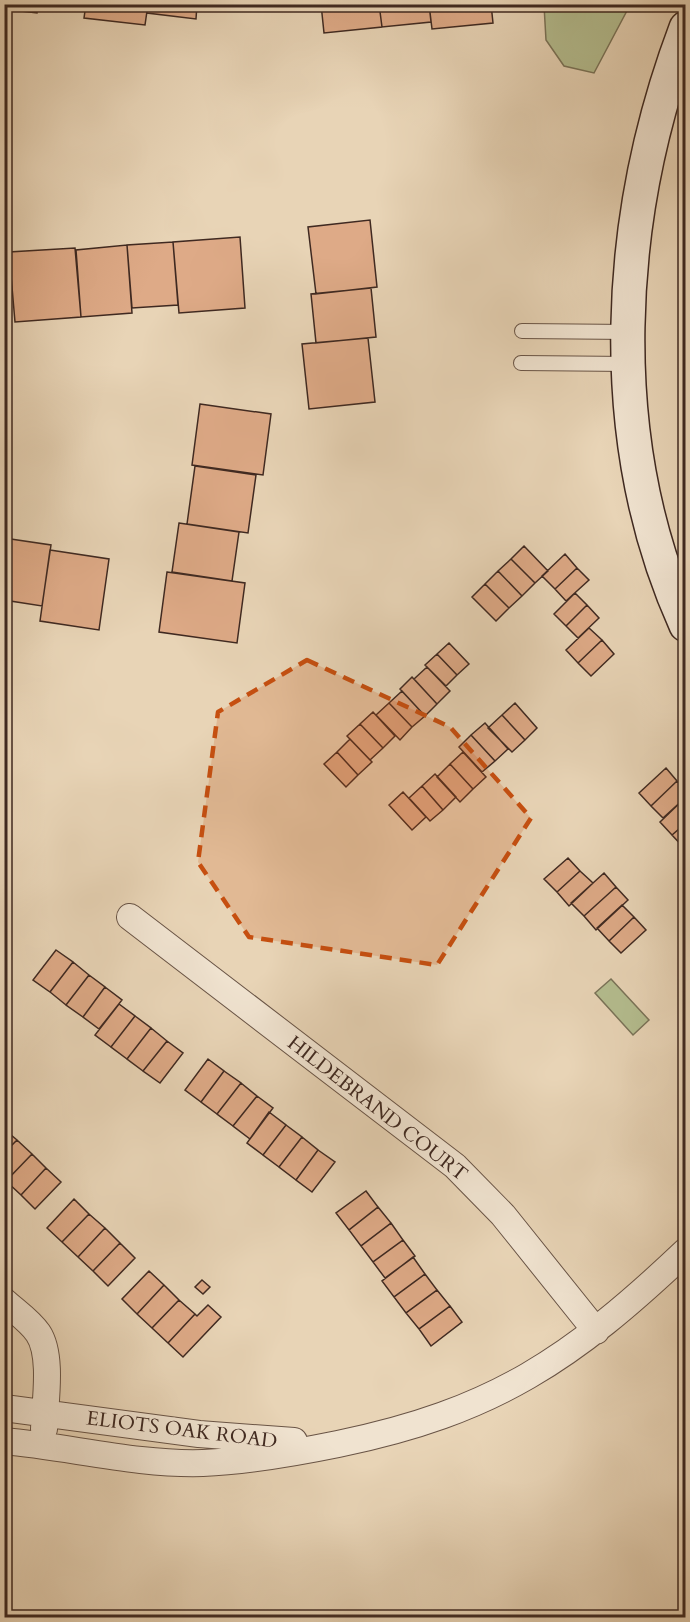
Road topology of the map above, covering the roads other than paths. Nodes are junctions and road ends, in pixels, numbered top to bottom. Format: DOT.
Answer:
graph roads {
  1 [pos="686,28"];
  2 [pos="522,331"];
  3 [pos="629,332"];
  4 [pos="521,363"];
  5 [pos="629,364"];
  6 [pos="678,587"];
  7 [pos="686,625"];
  8 [pos="130,917"];
  9 [pos="686,1251"];
  10 [pos="4,1301"];
  11 [pos="596,1331"];
  12 [pos="4,1408"];
  13 [pos="45,1413"];
  14 [pos="361,1439"];
  15 [pos="4,1441"];
  16 [pos="44,1445"];
  1 -- 3 [label="main road"];
  2 -- 3 [label="lane"];
  3 -- 5 [label="main road"];
  4 -- 5 [label="lane"];
  5 -- 6 [label="main road"];
  6 -- 7 [label="main road"];
  8 -- 11 [label="street, HILDEBRAND COURT"];
  9 -- 11 [label="street, ELIOTS OAK ROAD"];
  10 -- 13 [label="street"];
  11 -- 14 [label="street, ELIOTS OAK ROAD"];
  12 -- 13 [label="street, ELIOTS OAK ROAD"];
  13 -- 14 [label="street, ELIOTS OAK ROAD"];
  13 -- 16 [label="street"];
  14 -- 16 [label="street, ELIOTS OAK ROAD"];
  15 -- 16 [label="street, ELIOTS OAK ROAD"];
}
